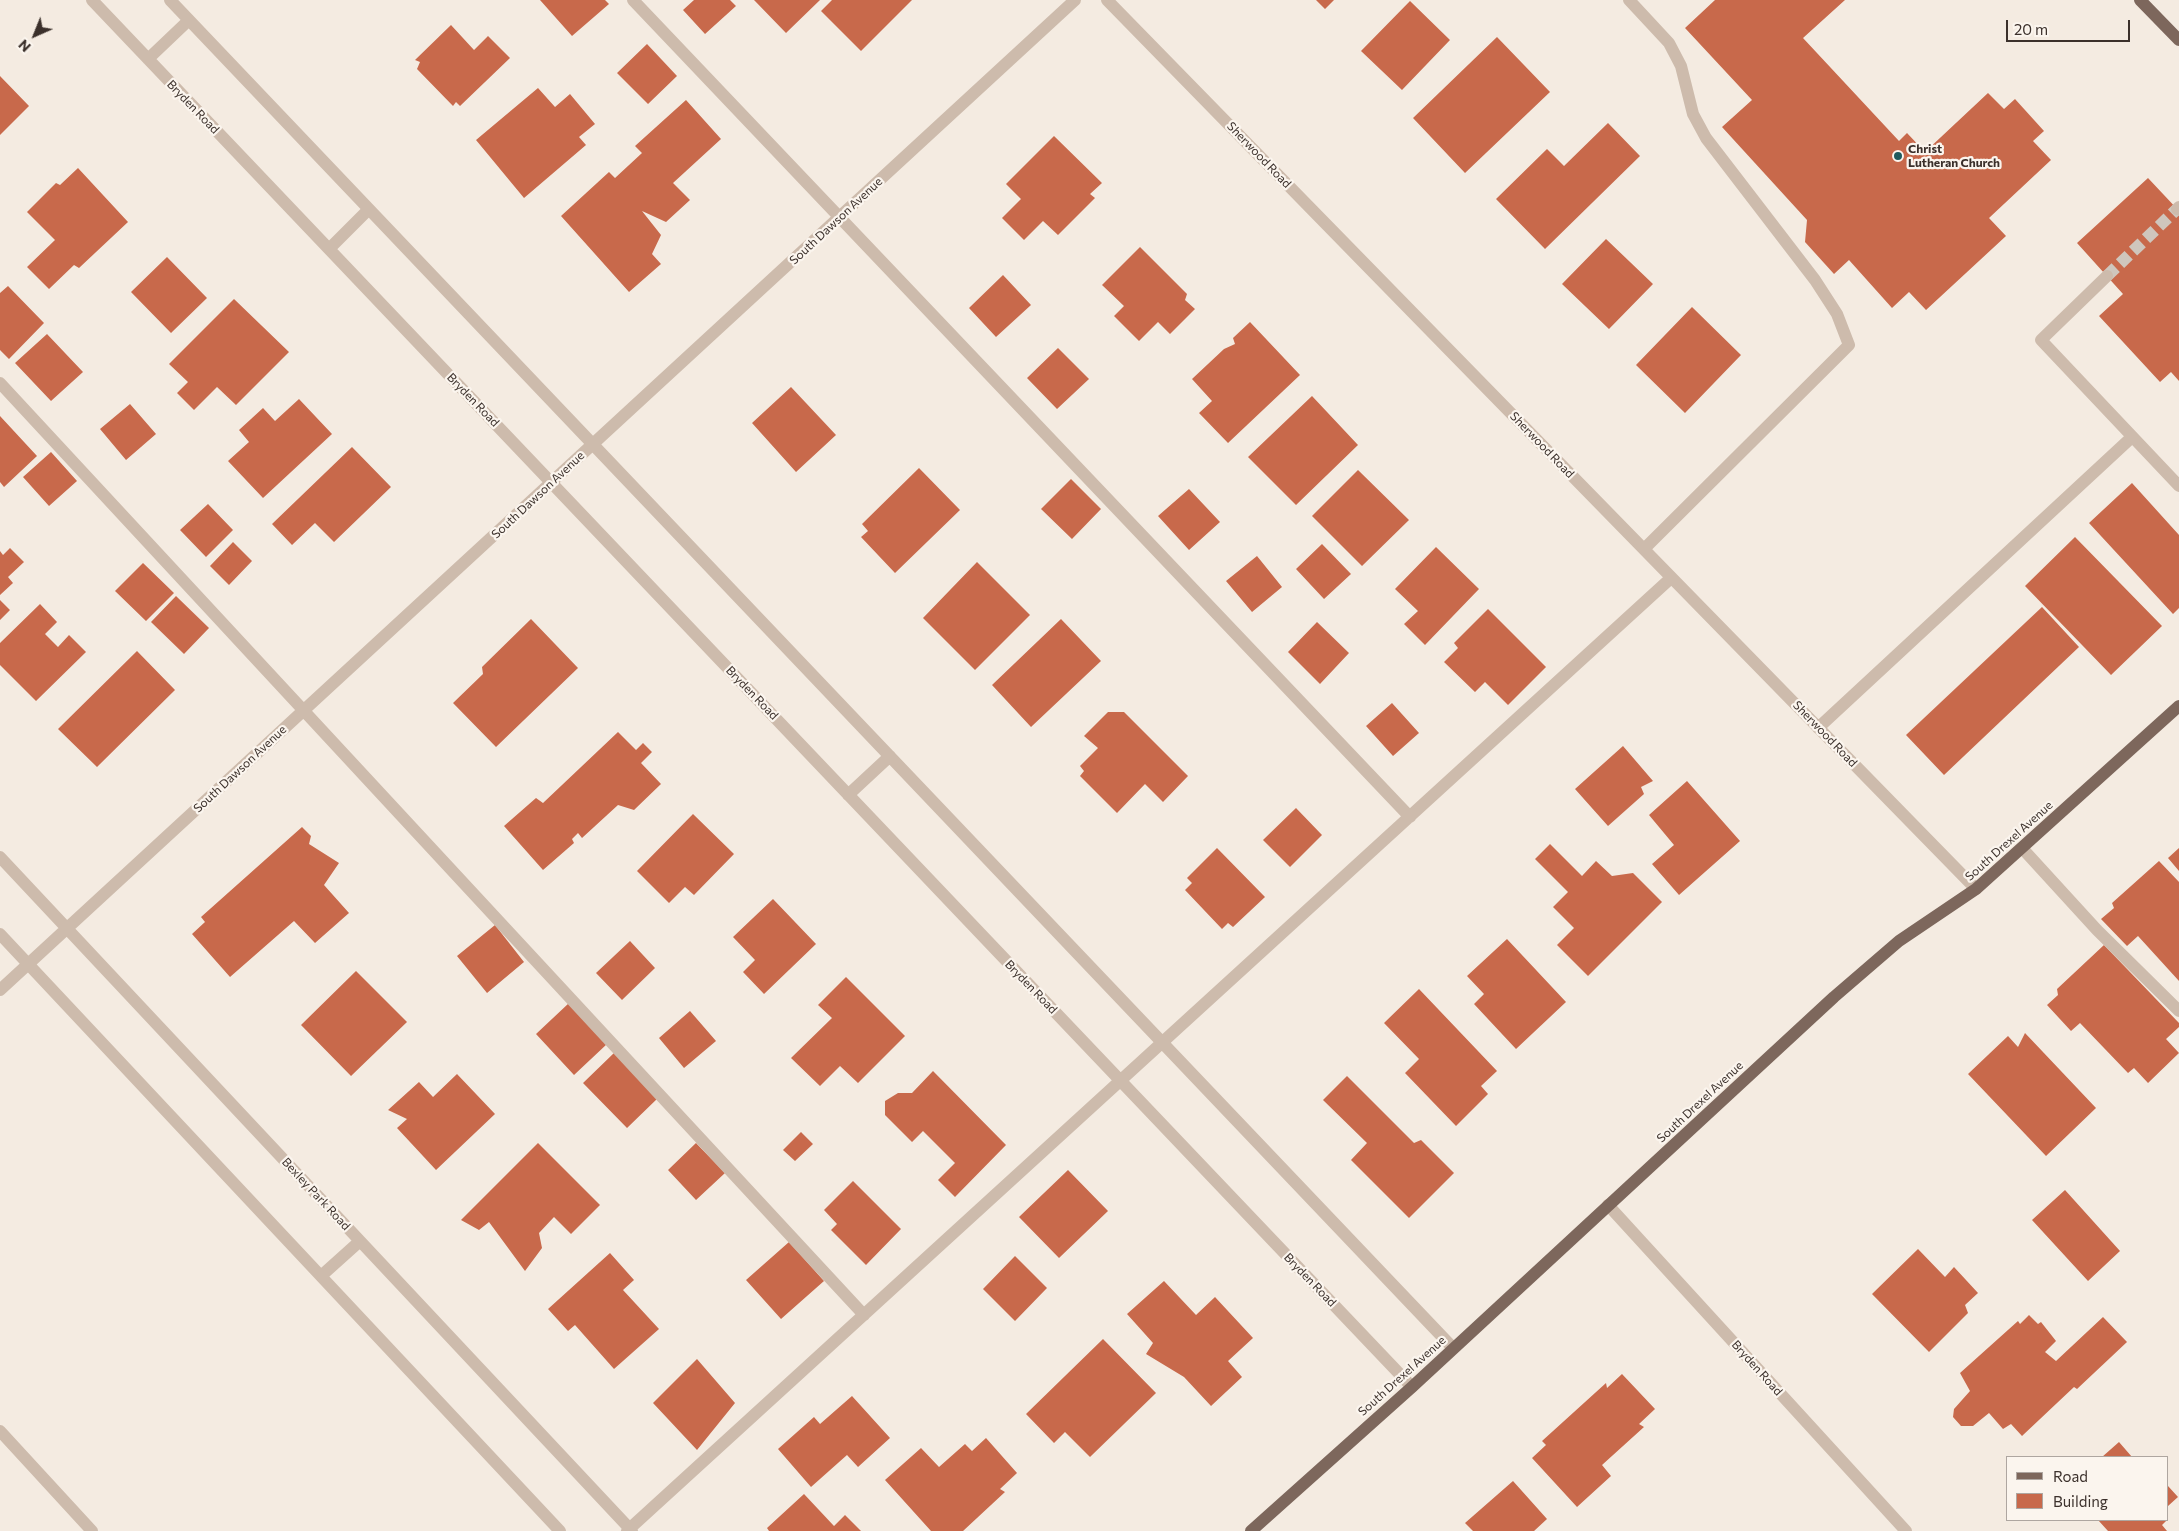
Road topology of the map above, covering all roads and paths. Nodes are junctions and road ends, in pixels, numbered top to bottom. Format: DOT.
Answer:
graph roads {
  1 [pos="92,0"];
  2 [pos="170,0"];
  3 [pos="633,0"];
  4 [pos="1075,0"];
  5 [pos="1107,0"];
  6 [pos="1629,0"];
  7 [pos="2140,0"];
  8 [pos="189,20"];
  9 [pos="2179,40"];
  10 [pos="148,59"];
  11 [pos="369,209"];
  12 [pos="841,217"];
  13 [pos="328,248"];
  14 [pos="2107,276"];
  15 [pos="0,383"];
  16 [pos="2132,437"];
  17 [pos="593,445"];
  18 [pos="552,483"];
  19 [pos="2179,486"];
  20 [pos="1644,549"];
  21 [pos="1672,578"];
  22 [pos="2179,706"];
  23 [pos="303,711"];
  24 [pos="1818,728"];
  25 [pos="890,756"];
  26 [pos="848,795"];
  27 [pos="1410,817"];
  28 [pos="2022,848"];
  29 [pos="0,857"];
  30 [pos="1976,889"];
  31 [pos="67,928"];
  32 [pos="0,934"];
  33 [pos="28,964"];
  34 [pos="0,990"];
  35 [pos="2179,1011"];
  36 [pos="1162,1042"];
  37 [pos="1120,1080"];
  38 [pos="1608,1205"];
  39 [pos="360,1240"];
  40 [pos="321,1276"];
  41 [pos="864,1315"];
  42 [pos="1454,1348"];
  43 [pos="1412,1387"];
  44 [pos="0,1431"];
  45 [pos="630,1530"];
  46 [pos="92,1531"];
  47 [pos="560,1531"];
  48 [pos="1251,1531"];
  49 [pos="1906,1531"];
  1 -- 10 [label="street, Bryden Road"];
  2 -- 8 [label="street"];
  3 -- 12 [label="street"];
  4 -- 12 [label="street, South Dawson Avenue"];
  5 -- 20 [label="street, Sherwood Road"];
  6 -- 20 [label="street"];
  7 -- 9 [label="main road"];
  8 -- 10 [label="street"];
  8 -- 11 [label="street"];
  10 -- 13 [label="street, Bryden Road"];
  11 -- 13 [label="street"];
  11 -- 17 [label="street"];
  12 -- 17 [label="street, South Dawson Avenue"];
  12 -- 27 [label="street"];
  13 -- 18 [label="street, Bryden Road"];
  14 -- 16 [label="street"];
  15 -- 23 [label="street"];
  16 -- 19 [label="street"];
  16 -- 24 [label="street"];
  17 -- 18 [label="street, South Dawson Avenue"];
  17 -- 25 [label="street"];
  18 -- 23 [label="street, South Dawson Avenue"];
  18 -- 26 [label="street, Bryden Road"];
  20 -- 21 [label="street, Sherwood Road"];
  21 -- 24 [label="street, Sherwood Road"];
  21 -- 27 [label="street"];
  22 -- 28 [label="main road, South Drexel Avenue"];
  23 -- 31 [label="street, South Dawson Avenue"];
  23 -- 41 [label="street"];
  24 -- 30 [label="street, Sherwood Road"];
  25 -- 26 [label="street"];
  25 -- 36 [label="street"];
  26 -- 37 [label="street, Bryden Road"];
  27 -- 36 [label="street"];
  28 -- 30 [label="main road, South Drexel Avenue"];
  28 -- 35 [label="street"];
  29 -- 31 [label="street, Bexley Park Road"];
  30 -- 38 [label="main road, South Drexel Avenue"];
  31 -- 33 [label="street, South Dawson Avenue"];
  31 -- 39 [label="street, Bexley Park Road"];
  32 -- 33 [label="street"];
  33 -- 34 [label="street, South Dawson Avenue"];
  33 -- 40 [label="street"];
  36 -- 37 [label="street"];
  36 -- 42 [label="street"];
  37 -- 41 [label="street"];
  37 -- 43 [label="street, Bryden Road"];
  38 -- 42 [label="main road, South Drexel Avenue"];
  38 -- 49 [label="street, Bryden Road"];
  39 -- 40 [label="street"];
  39 -- 45 [label="street, Bexley Park Road"];
  40 -- 47 [label="street"];
  41 -- 45 [label="street"];
  42 -- 43 [label="main road, South Drexel Avenue"];
  43 -- 48 [label="main road, South Drexel Avenue"];
  44 -- 46 [label="street"];
}
